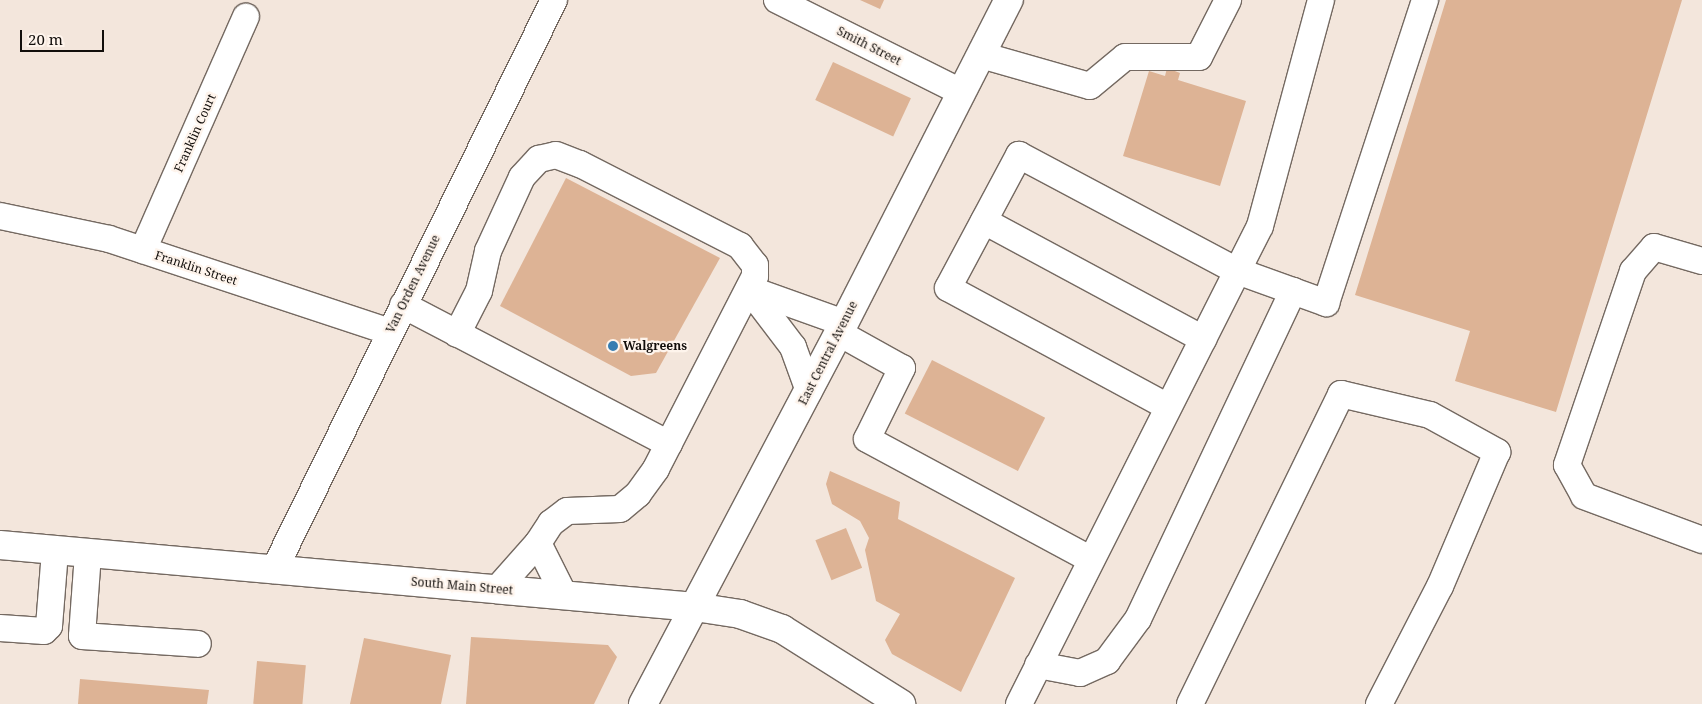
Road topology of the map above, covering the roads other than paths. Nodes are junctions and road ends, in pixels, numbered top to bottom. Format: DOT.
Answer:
graph roads {
  1 [pos="554,0"];
  2 [pos="778,0"];
  3 [pos="1009,0"];
  4 [pos="1228,0"];
  5 [pos="1321,0"];
  6 [pos="1425,0"];
  7 [pos="246,17"];
  8 [pos="981,55"];
  9 [pos="962,92"];
  10 [pos="0,216"];
  11 [pos="984,222"];
  12 [pos="143,250"];
  13 [pos="1702,261"];
  14 [pos="1238,271"];
  15 [pos="748,289"];
  16 [pos="1293,291"];
  17 [pos="403,305"];
  18 [pos="842,328"];
  19 [pos="390,332"];
  20 [pos="456,334"];
  21 [pos="1203,339"];
  22 [pos="809,391"];
  23 [pos="1168,407"];
  24 [pos="669,444"];
  25 [pos="1702,540"];
  26 [pos="538,543"];
  27 [pos="0,545"];
  28 [pos="55,551"];
  29 [pos="88,554"];
  30 [pos="1090,559"];
  31 [pos="274,570"];
  32 [pos="497,589"];
  33 [pos="564,595"];
  34 [pos="695,607"];
  35 [pos="0,628"];
  36 [pos="198,644"];
  37 [pos="1038,665"];
  38 [pos="643,704"];
  39 [pos="901,704"];
  40 [pos="1019,704"];
  41 [pos="1190,704"];
  42 [pos="1378,704"];
  1 -- 17 [label="street, Van Orden Avenue"];
  2 -- 9 [label="street, Smith Street"];
  3 -- 8 [label="main road, East Central Avenue"];
  4 -- 8 [label="street"];
  5 -- 14 [label="street"];
  6 -- 16 [label="street"];
  7 -- 12 [label="street, Franklin Court"];
  8 -- 9 [label="main road, East Central Avenue"];
  9 -- 18 [label="main road, East Central Avenue"];
  10 -- 12 [label="street, Franklin Street"];
  11 -- 14 [label="street"];
  11 -- 21 [label="street"];
  11 -- 23 [label="street"];
  12 -- 19 [label="street, Franklin Street"];
  13 -- 25 [label="street"];
  14 -- 16 [label="street"];
  14 -- 21 [label="street"];
  15 -- 18 [label="street"];
  15 -- 20 [label="street"];
  15 -- 22 [label="street"];
  15 -- 24 [label="street"];
  16 -- 37 [label="street"];
  17 -- 19 [label="street, Van Orden Avenue"];
  17 -- 20 [label="street"];
  18 -- 22 [label="main road, East Central Avenue"];
  18 -- 30 [label="street"];
  19 -- 31 [label="street, Van Orden Avenue"];
  20 -- 24 [label="street"];
  21 -- 23 [label="street"];
  22 -- 34 [label="main road, East Central Avenue"];
  23 -- 30 [label="street"];
  24 -- 26 [label="street"];
  26 -- 32 [label="street"];
  26 -- 33 [label="street"];
  27 -- 28 [label="main road, South Main Street"];
  28 -- 29 [label="main road, South Main Street"];
  28 -- 35 [label="street"];
  29 -- 31 [label="main road, South Main Street"];
  29 -- 36 [label="street"];
  30 -- 37 [label="street"];
  31 -- 32 [label="main road, South Main Street"];
  32 -- 33 [label="main road, South Main Street"];
  33 -- 34 [label="main road, South Main Street"];
  34 -- 38 [label="main road, East Central Avenue"];
  34 -- 39 [label="main road, South Main Street"];
  37 -- 40 [label="street"];
  41 -- 42 [label="street"];
}
